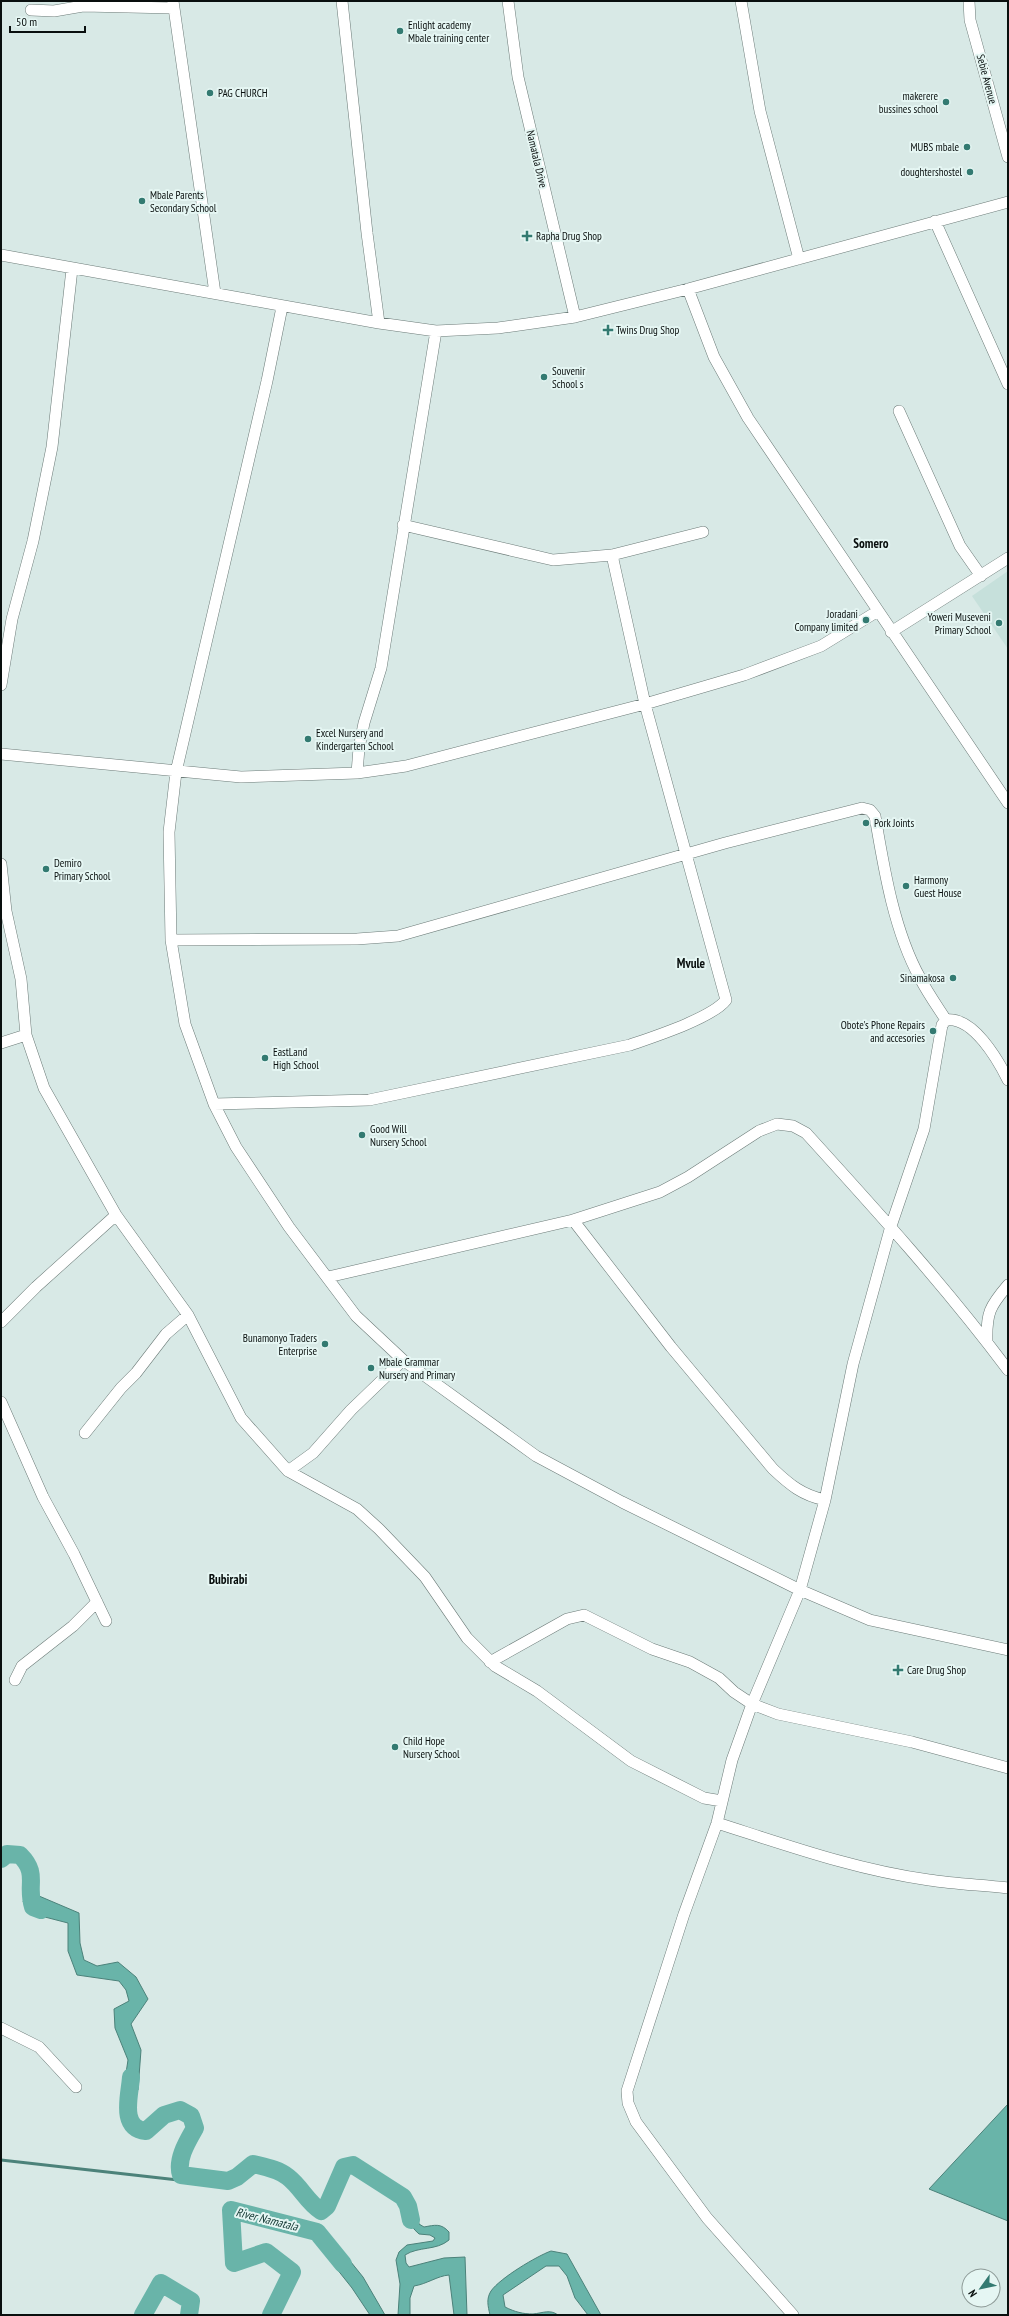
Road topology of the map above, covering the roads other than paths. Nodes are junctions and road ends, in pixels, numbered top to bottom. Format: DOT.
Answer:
graph roads {
  1 [pos="342,1"];
  2 [pos="508,1"];
  3 [pos="741,1"];
  4 [pos="969,1"];
  5 [pos="173,4"];
  6 [pos="31,10"];
  7 [pos="1008,157"];
  8 [pos="1008,202"];
  9 [pos="935,221"];
  10 [pos="1,255"];
  11 [pos="799,259"];
  12 [pos="72,269"];
  13 [pos="688,289"];
  14 [pos="215,293"];
  15 [pos="282,306"];
  16 [pos="575,317"];
  17 [pos="379,323"];
  18 [pos="436,331"];
  19 [pos="1008,384"];
  20 [pos="900,411"];
  21 [pos="403,525"];
  22 [pos="703,532"];
  23 [pos="612,555"];
  24 [pos="1008,558"];
  25 [pos="981,576"];
  26 [pos="878,611"];
  27 [pos="892,632"];
  28 [pos="1,685"];
  29 [pos="645,704"];
  30 [pos="1,754"];
  31 [pos="176,772"];
  32 [pos="357,773"];
  33 [pos="1008,803"];
  34 [pos="686,854"];
  35 [pos="1,864"];
  36 [pos="171,940"];
  37 [pos="946,1020"];
  38 [pos="26,1035"];
  39 [pos="1,1044"];
  40 [pos="1008,1080"];
  41 [pos="214,1104"];
  42 [pos="116,1215"];
  43 [pos="572,1220"];
  44 [pos="891,1226"];
  45 [pos="328,1277"];
  46 [pos="1008,1285"];
  47 [pos="188,1315"];
  48 [pos="1,1322"];
  49 [pos="987,1342"];
  50 [pos="404,1360"];
  51 [pos="1008,1370"];
  52 [pos="1,1402"];
  53 [pos="85,1433"];
  54 [pos="288,1471"];
  55 [pos="825,1500"];
  56 [pos="800,1590"];
  57 [pos="97,1602"];
  58 [pos="106,1621"];
  59 [pos="1008,1650"];
  60 [pos="490,1662"];
  61 [pos="15,1680"];
  62 [pos="752,1704"];
  63 [pos="1008,1768"];
  64 [pos="722,1800"];
  65 [pos="717,1822"];
  66 [pos="1008,1888"];
  67 [pos="1,2028"];
  68 [pos="76,2087"];
  69 [pos="793,2315"];
  1 -- 17 [label="street"];
  2 -- 16 [label="street, Namatala Drive"];
  3 -- 11 [label="street"];
  4 -- 7 [label="street, Sebie Avenue"];
  5 -- 6 [label="street"];
  5 -- 14 [label="street"];
  8 -- 9 [label="street"];
  9 -- 11 [label="street"];
  9 -- 19 [label="street"];
  10 -- 12 [label="street"];
  11 -- 13 [label="street"];
  12 -- 14 [label="street"];
  12 -- 28 [label="street"];
  13 -- 16 [label="street"];
  13 -- 26 [label="street"];
  14 -- 15 [label="street"];
  15 -- 17 [label="street"];
  15 -- 31 [label="street"];
  16 -- 18 [label="street"];
  17 -- 18 [label="street"];
  18 -- 21 [label="street"];
  20 -- 25 [label="street"];
  21 -- 23 [label="street"];
  21 -- 32 [label="street"];
  22 -- 23 [label="street"];
  23 -- 29 [label="street"];
  24 -- 25 [label="street"];
  25 -- 27 [label="street"];
  26 -- 27 [label="street"];
  26 -- 29 [label="street"];
  27 -- 33 [label="street"];
  29 -- 32 [label="street"];
  29 -- 34 [label="street"];
  30 -- 31 [label="street"];
  31 -- 32 [label="street"];
  31 -- 36 [label="street"];
  34 -- 36 [label="street"];
  34 -- 37 [label="street"];
  34 -- 41 [label="street"];
  35 -- 38 [label="street"];
  36 -- 41 [label="street"];
  37 -- 40 [label="street"];
  37 -- 44 [label="street"];
  38 -- 39 [label="street"];
  38 -- 42 [label="street"];
  41 -- 45 [label="street"];
  42 -- 47 [label="street"];
  42 -- 48 [label="street"];
  43 -- 44 [label="street"];
  43 -- 45 [label="street"];
  43 -- 55 [label="street"];
  44 -- 49 [label="street"];
  44 -- 55 [label="street"];
  45 -- 50 [label="street"];
  46 -- 49 [label="street"];
  47 -- 53 [label="street"];
  47 -- 54 [label="street"];
  49 -- 51 [label="street"];
  50 -- 54 [label="street"];
  50 -- 56 [label="street"];
  52 -- 57 [label="street"];
  54 -- 60 [label="street"];
  55 -- 56 [label="street"];
  56 -- 59 [label="street"];
  56 -- 62 [label="street"];
  57 -- 58 [label="street"];
  57 -- 61 [label="street"];
  60 -- 62 [label="street"];
  60 -- 64 [label="street"];
  62 -- 63 [label="street"];
  62 -- 64 [label="street"];
  64 -- 65 [label="street"];
  65 -- 66 [label="street"];
  65 -- 69 [label="street"];
  67 -- 68 [label="street"];
}
